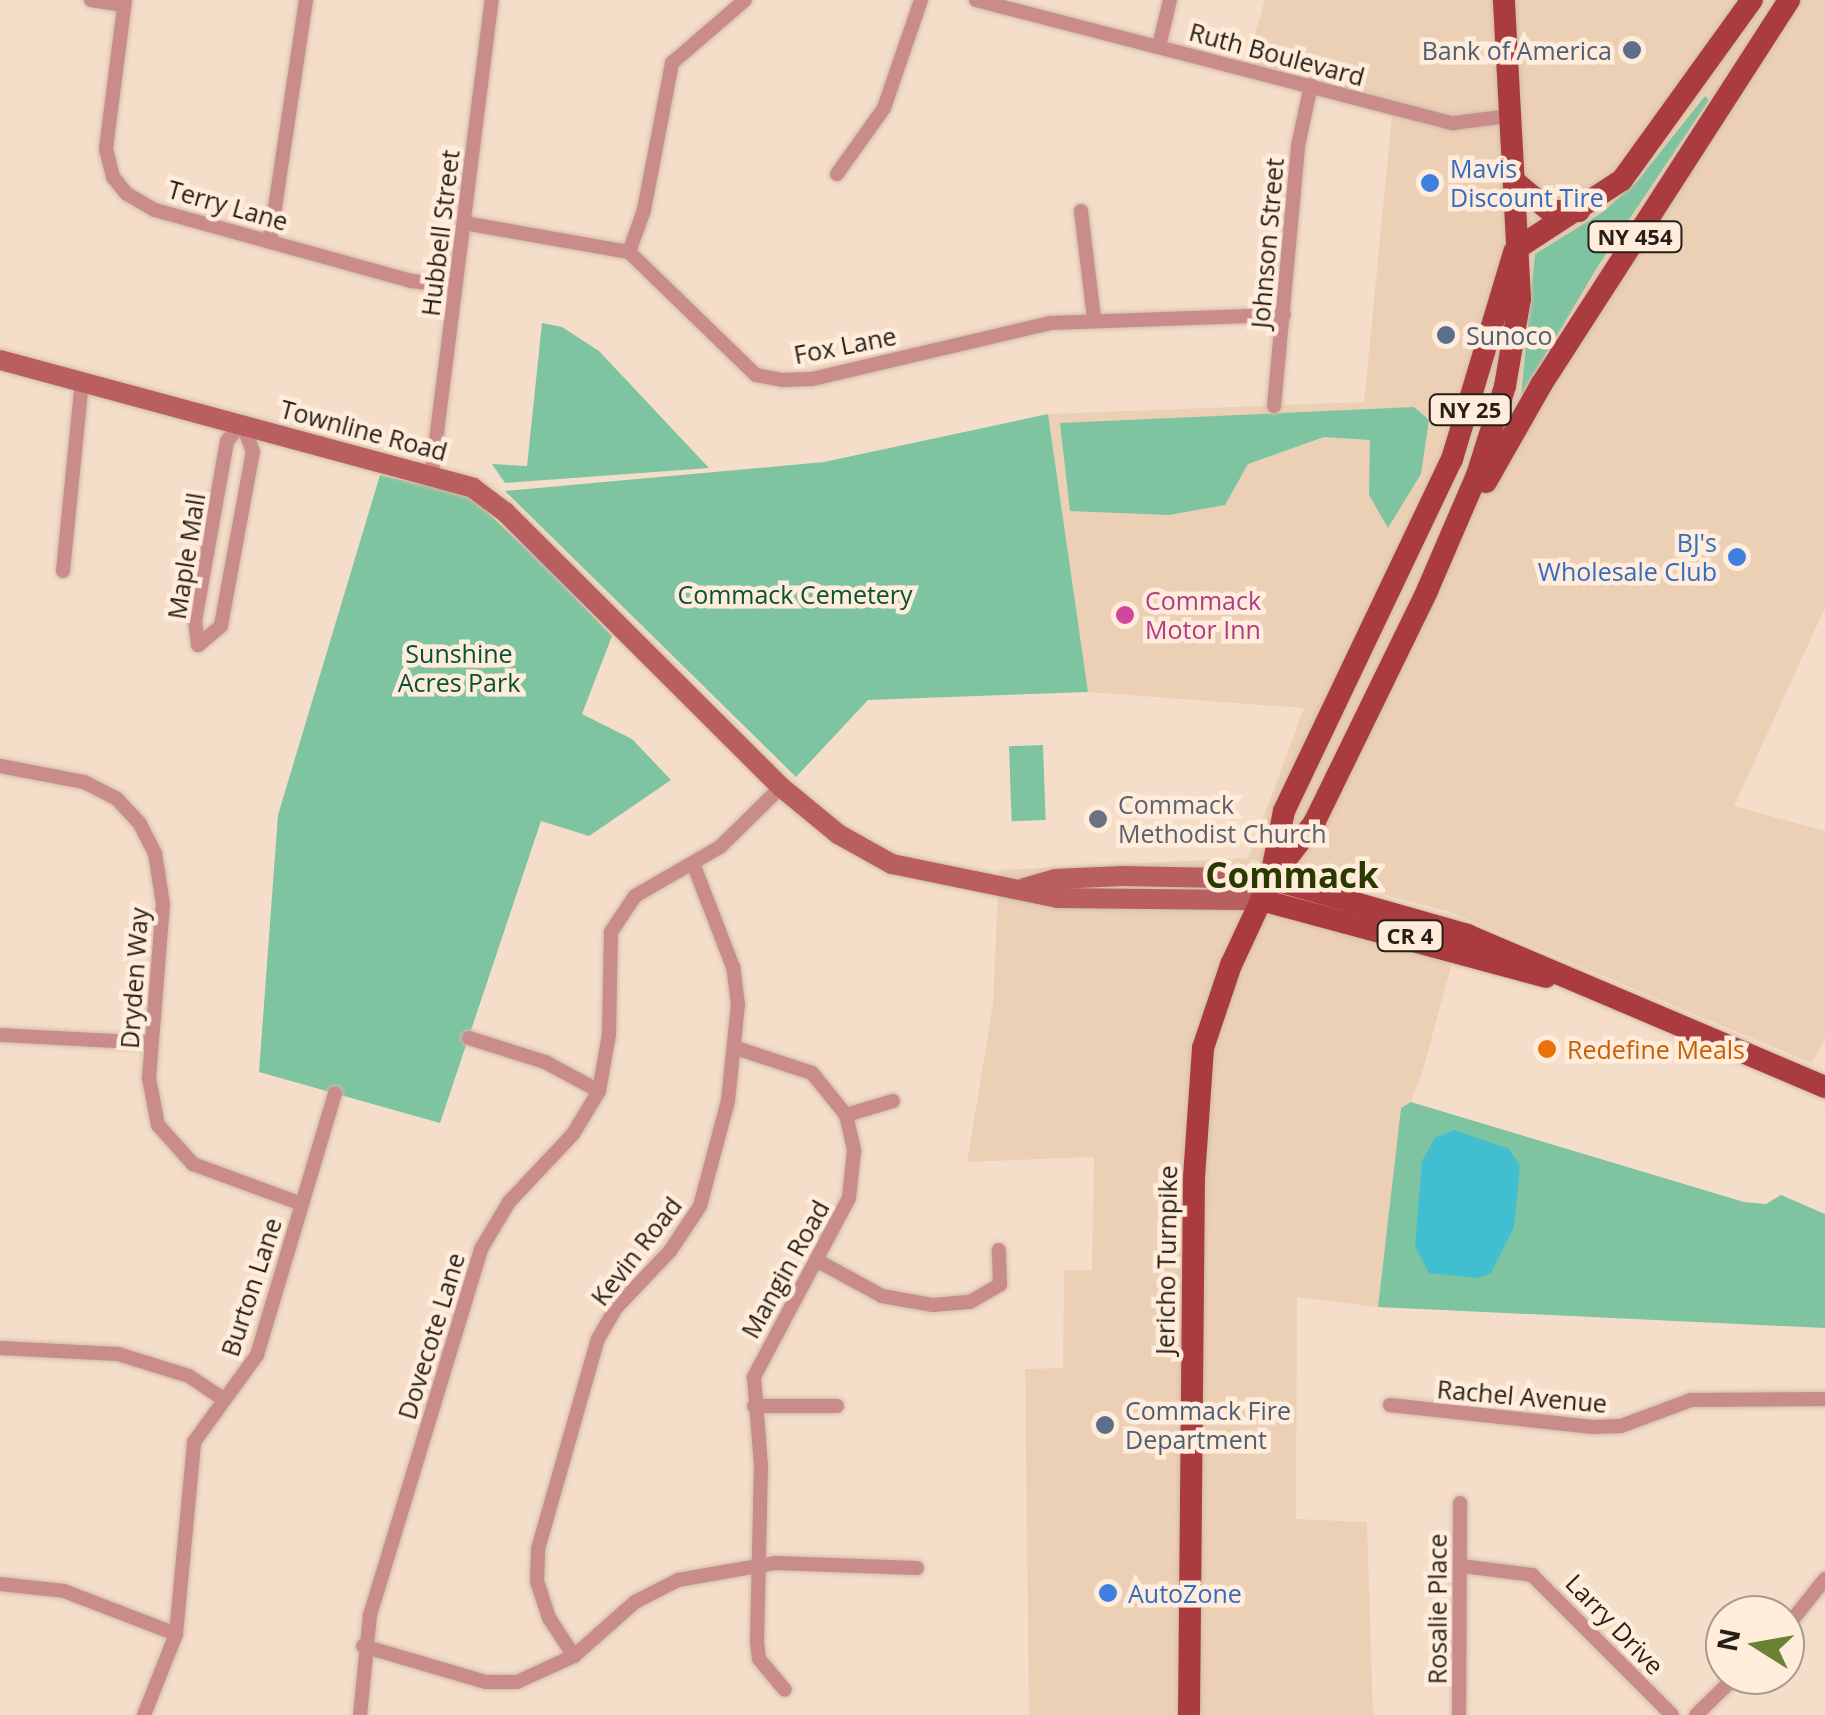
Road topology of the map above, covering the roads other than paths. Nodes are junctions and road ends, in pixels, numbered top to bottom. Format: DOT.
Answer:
graph roads {
  1 [pos="91,0"];
  2 [pos="306,0"];
  3 [pos="492,0"];
  4 [pos="744,0"];
  5 [pos="922,0"];
  6 [pos="976,0"];
  7 [pos="1170,0"];
  8 [pos="1504,0"];
  9 [pos="1752,0"];
  10 [pos="1789,0"];
  11 [pos="124,2"];
  12 [pos="1158,46"];
  13 [pos="1311,85"];
  14 [pos="1510,116"];
  15 [pos="836,174"];
  16 [pos="1514,181"];
  17 [pos="1583,210"];
  18 [pos="1081,211"];
  19 [pos="464,223"];
  20 [pos="270,240"];
  21 [pos="1516,249"];
  22 [pos="629,252"];
  23 [pos="456,286"];
  24 [pos="1284,315"];
  25 [pos="1094,318"];
  26 [pos="0,360"];
  27 [pos="82,382"];
  28 [pos="1476,392"];
  29 [pos="1274,406"];
  30 [pos="242,422"];
  31 [pos="432,472"];
  32 [pos="1452,530"];
  33 [pos="1406,566"];
  34 [pos="63,571"];
  35 [pos="1432,577"];
  36 [pos="1387,605"];
  37 [pos="1399,643"];
  38 [pos="1362,654"];
  39 [pos="1387,667"];
  40 [pos="0,766"];
  41 [pos="781,787"];
  42 [pos="694,866"];
  43 [pos="1266,890"];
  44 [pos="0,1035"];
  45 [pos="468,1038"];
  46 [pos="151,1044"];
  47 [pos="736,1048"];
  48 [pos="1825,1088"];
  49 [pos="599,1091"];
  50 [pos="334,1094"];
  51 [pos="892,1101"];
  52 [pos="846,1115"];
  53 [pos="302,1204"];
  54 [pos="999,1250"];
  55 [pos="816,1260"];
  56 [pos="0,1348"];
  57 [pos="222,1398"];
  58 [pos="1825,1399"];
  59 [pos="754,1406"];
  60 [pos="837,1406"];
  61 [pos="1390,1406"];
  62 [pos="1460,1503"];
  63 [pos="758,1565"];
  64 [pos="1462,1566"];
  65 [pos="917,1568"];
  66 [pos="1825,1579"];
  67 [pos="0,1584"];
  68 [pos="1805,1604"];
  69 [pos="176,1634"];
  70 [pos="363,1646"];
  71 [pos="574,1656"];
  72 [pos="785,1690"];
  73 [pos="1717,1695"];
  74 [pos="144,1715"];
  75 [pos="360,1715"];
  76 [pos="1189,1715"];
  77 [pos="1459,1715"];
  78 [pos="1672,1715"];
  79 [pos="1696,1715"];
  1 -- 11 [label="street"];
  2 -- 20 [label="street"];
  3 -- 19 [label="street, Hubbell Street"];
  4 -- 22 [label="street"];
  5 -- 15 [label="street"];
  6 -- 12 [label="street, Ruth Boulevard"];
  7 -- 12 [label="street"];
  8 -- 14 [label="main road, Jericho Turnpike / NY 25"];
  9 -- 17 [label="main road, NY 454"];
  10 -- 32 [label="main road, NY 454"];
  11 -- 20 [label="street, Terry Lane"];
  12 -- 13 [label="street, Ruth Boulevard"];
  13 -- 14 [label="street, Ruth Boulevard"];
  13 -- 24 [label="street, Johnson Street"];
  14 -- 16 [label="main road, Jericho Turnpike / NY 25"];
  16 -- 17 [label="main road"];
  16 -- 21 [label="main road, Jericho Turnpike / NY 25"];
  17 -- 21 [label="main road, NY 454"];
  18 -- 25 [label="street"];
  19 -- 22 [label="street"];
  19 -- 23 [label="street, Hubbell Street"];
  20 -- 23 [label="street, Terry Lane"];
  21 -- 28 [label="main road, Jericho Turnpike / NY 25"];
  21 -- 32 [label="main road, Jericho Turnpike / NY 25"];
  22 -- 25 [label="street, Fox Lane"];
  23 -- 31 [label="street, Hubbell Street"];
  24 -- 25 [label="street, Fox Lane"];
  24 -- 29 [label="street, Johnson Street"];
  26 -- 27 [label="main road, Townline Road / CR 4"];
  27 -- 30 [label="main road, Townline Road / CR 4"];
  27 -- 34 [label="street"];
  28 -- 33 [label="main road, Jericho Turnpike / NY 25"];
  28 -- 35 [label="main road"];
  30 -- 30 [label="street, Maple Mall"];
  30 -- 31 [label="main road, Townline Road / CR 4"];
  31 -- 41 [label="main road, Townline Road / CR 4"];
  32 -- 35 [label="main road, Jericho Turnpike / NY 25"];
  33 -- 36 [label="main road, Jericho Turnpike / NY 25"];
  33 -- 37 [label="main road"];
  35 -- 37 [label="main road, Jericho Turnpike / NY 25"];
  36 -- 38 [label="main road, Jericho Turnpike / NY 25"];
  36 -- 39 [label="main road"];
  37 -- 39 [label="main road, Jericho Turnpike / NY 25"];
  38 -- 39 [label="main road"];
  38 -- 43 [label="main road, Jericho Turnpike / NY 25"];
  39 -- 43 [label="main road, Jericho Turnpike / NY 25"];
  40 -- 46 [label="street, Dryden Way"];
  41 -- 42 [label="street, Dovecote Lane"];
  41 -- 43 [label="main road, CR 4"];
  42 -- 47 [label="street, Kevin Road"];
  42 -- 49 [label="street, Dovecote Lane"];
  43 -- 48 [label="main road, CR 4"];
  43 -- 76 [label="main road, Jericho Turnpike / NY 25"];
  44 -- 46 [label="street"];
  45 -- 49 [label="street"];
  46 -- 53 [label="street, Dryden Way"];
  47 -- 52 [label="street"];
  47 -- 71 [label="street, Kevin Road"];
  49 -- 70 [label="street, Dovecote Lane"];
  50 -- 53 [label="street, Burton Lane"];
  51 -- 52 [label="street"];
  52 -- 55 [label="street, Mangin Road"];
  53 -- 57 [label="street, Burton Lane"];
  54 -- 55 [label="street"];
  55 -- 59 [label="street, Mangin Road"];
  56 -- 57 [label="street"];
  57 -- 69 [label="street, Burton Lane"];
  58 -- 61 [label="street, Rachel Avenue"];
  59 -- 60 [label="street"];
  59 -- 63 [label="street, Mangin Road"];
  62 -- 64 [label="street, Rosalie Place"];
  63 -- 65 [label="street"];
  63 -- 71 [label="street"];
  63 -- 72 [label="street, Mangin Road"];
  64 -- 77 [label="street, Rosalie Place"];
  64 -- 78 [label="street, Larry Drive"];
  66 -- 68 [label="street"];
  67 -- 69 [label="street"];
  69 -- 74 [label="street, Burton Lane"];
  70 -- 71 [label="street"];
  70 -- 75 [label="street, Dovecote Lane"];
  73 -- 79 [label="street"];
}
